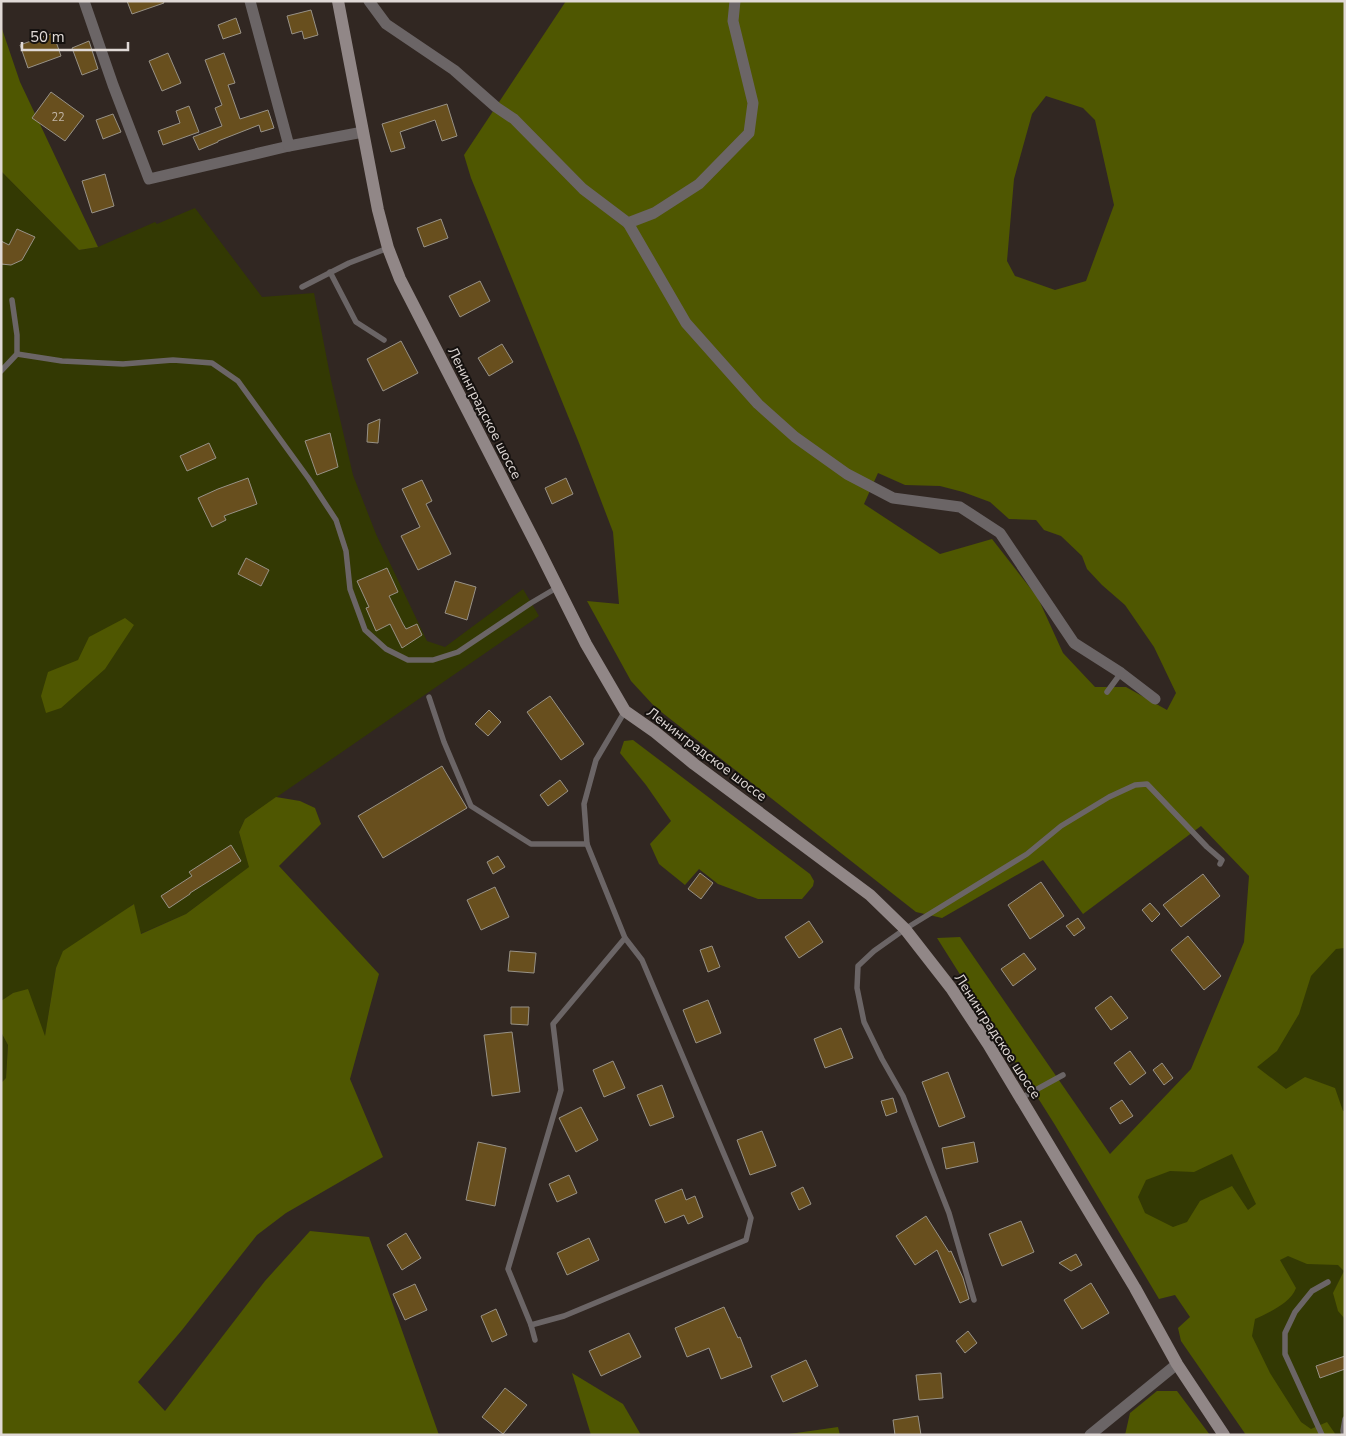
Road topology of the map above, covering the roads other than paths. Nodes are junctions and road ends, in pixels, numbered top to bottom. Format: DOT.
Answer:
graph roads {
  1 [pos="84,1"];
  2 [pos="250,1"];
  3 [pos="338,1"];
  4 [pos="369,1"];
  5 [pos="735,1"];
  6 [pos="363,132"];
  7 [pos="289,146"];
  8 [pos="628,223"];
  9 [pos="388,248"];
  10 [pos="330,272"];
  11 [pos="302,287"];
  12 [pos="12,300"];
  13 [pos="384,340"];
  14 [pos="16,354"];
  15 [pos="1,371"];
  16 [pos="558,587"];
  17 [pos="1121,673"];
  18 [pos="1108,692"];
  19 [pos="429,697"];
  20 [pos="1155,699"];
  21 [pos="625,711"];
  22 [pos="587,844"];
  23 [pos="1220,864"];
  24 [pos="905,929"];
  25 [pos="626,938"];
  26 [pos="1063,1074"];
  27 [pos="1021,1098"];
  28 [pos="1328,1282"];
  29 [pos="974,1300"];
  30 [pos="531,1325"];
  31 [pos="535,1340"];
  32 [pos="1177,1364"];
  33 [pos="1345,1419"];
  34 [pos="1090,1435"];
  35 [pos="1224,1435"];
  36 [pos="1322,1435"];
  37 [pos="1344,1435"];
  1 -- 7 [label="street"];
  2 -- 7 [label="street"];
  3 -- 6 [label="main road, Ленинградское шоссе"];
  4 -- 8 [label="street"];
  5 -- 8 [label="street"];
  6 -- 7 [label="street"];
  6 -- 9 [label="main road, Ленинградское шоссе"];
  8 -- 17 [label="street"];
  9 -- 10 [label="lane"];
  9 -- 16 [label="main road, Ленинградское шоссе"];
  10 -- 11 [label="lane"];
  10 -- 13 [label="lane"];
  12 -- 14 [label="lane"];
  14 -- 15 [label="lane"];
  14 -- 16 [label="lane"];
  16 -- 21 [label="main road, Ленинградское шоссе"];
  17 -- 18 [label="lane"];
  17 -- 20 [label="street"];
  19 -- 22 [label="lane"];
  21 -- 22 [label="lane"];
  21 -- 24 [label="main road, Ленинградское шоссе"];
  22 -- 25 [label="lane"];
  23 -- 24 [label="lane"];
  24 -- 27 [label="main road, Ленинградское шоссе"];
  24 -- 29 [label="lane"];
  25 -- 30 [label="lane"];
  25 -- 30 [label="lane"];
  26 -- 27 [label="lane"];
  27 -- 32 [label="main road, Ленинградское шоссе"];
  28 -- 36 [label="lane"];
  30 -- 31 [label="lane"];
  32 -- 34 [label="street"];
  32 -- 35 [label="main road, Ленинградское шоссе"];
  33 -- 37 [label="lane"];
}
